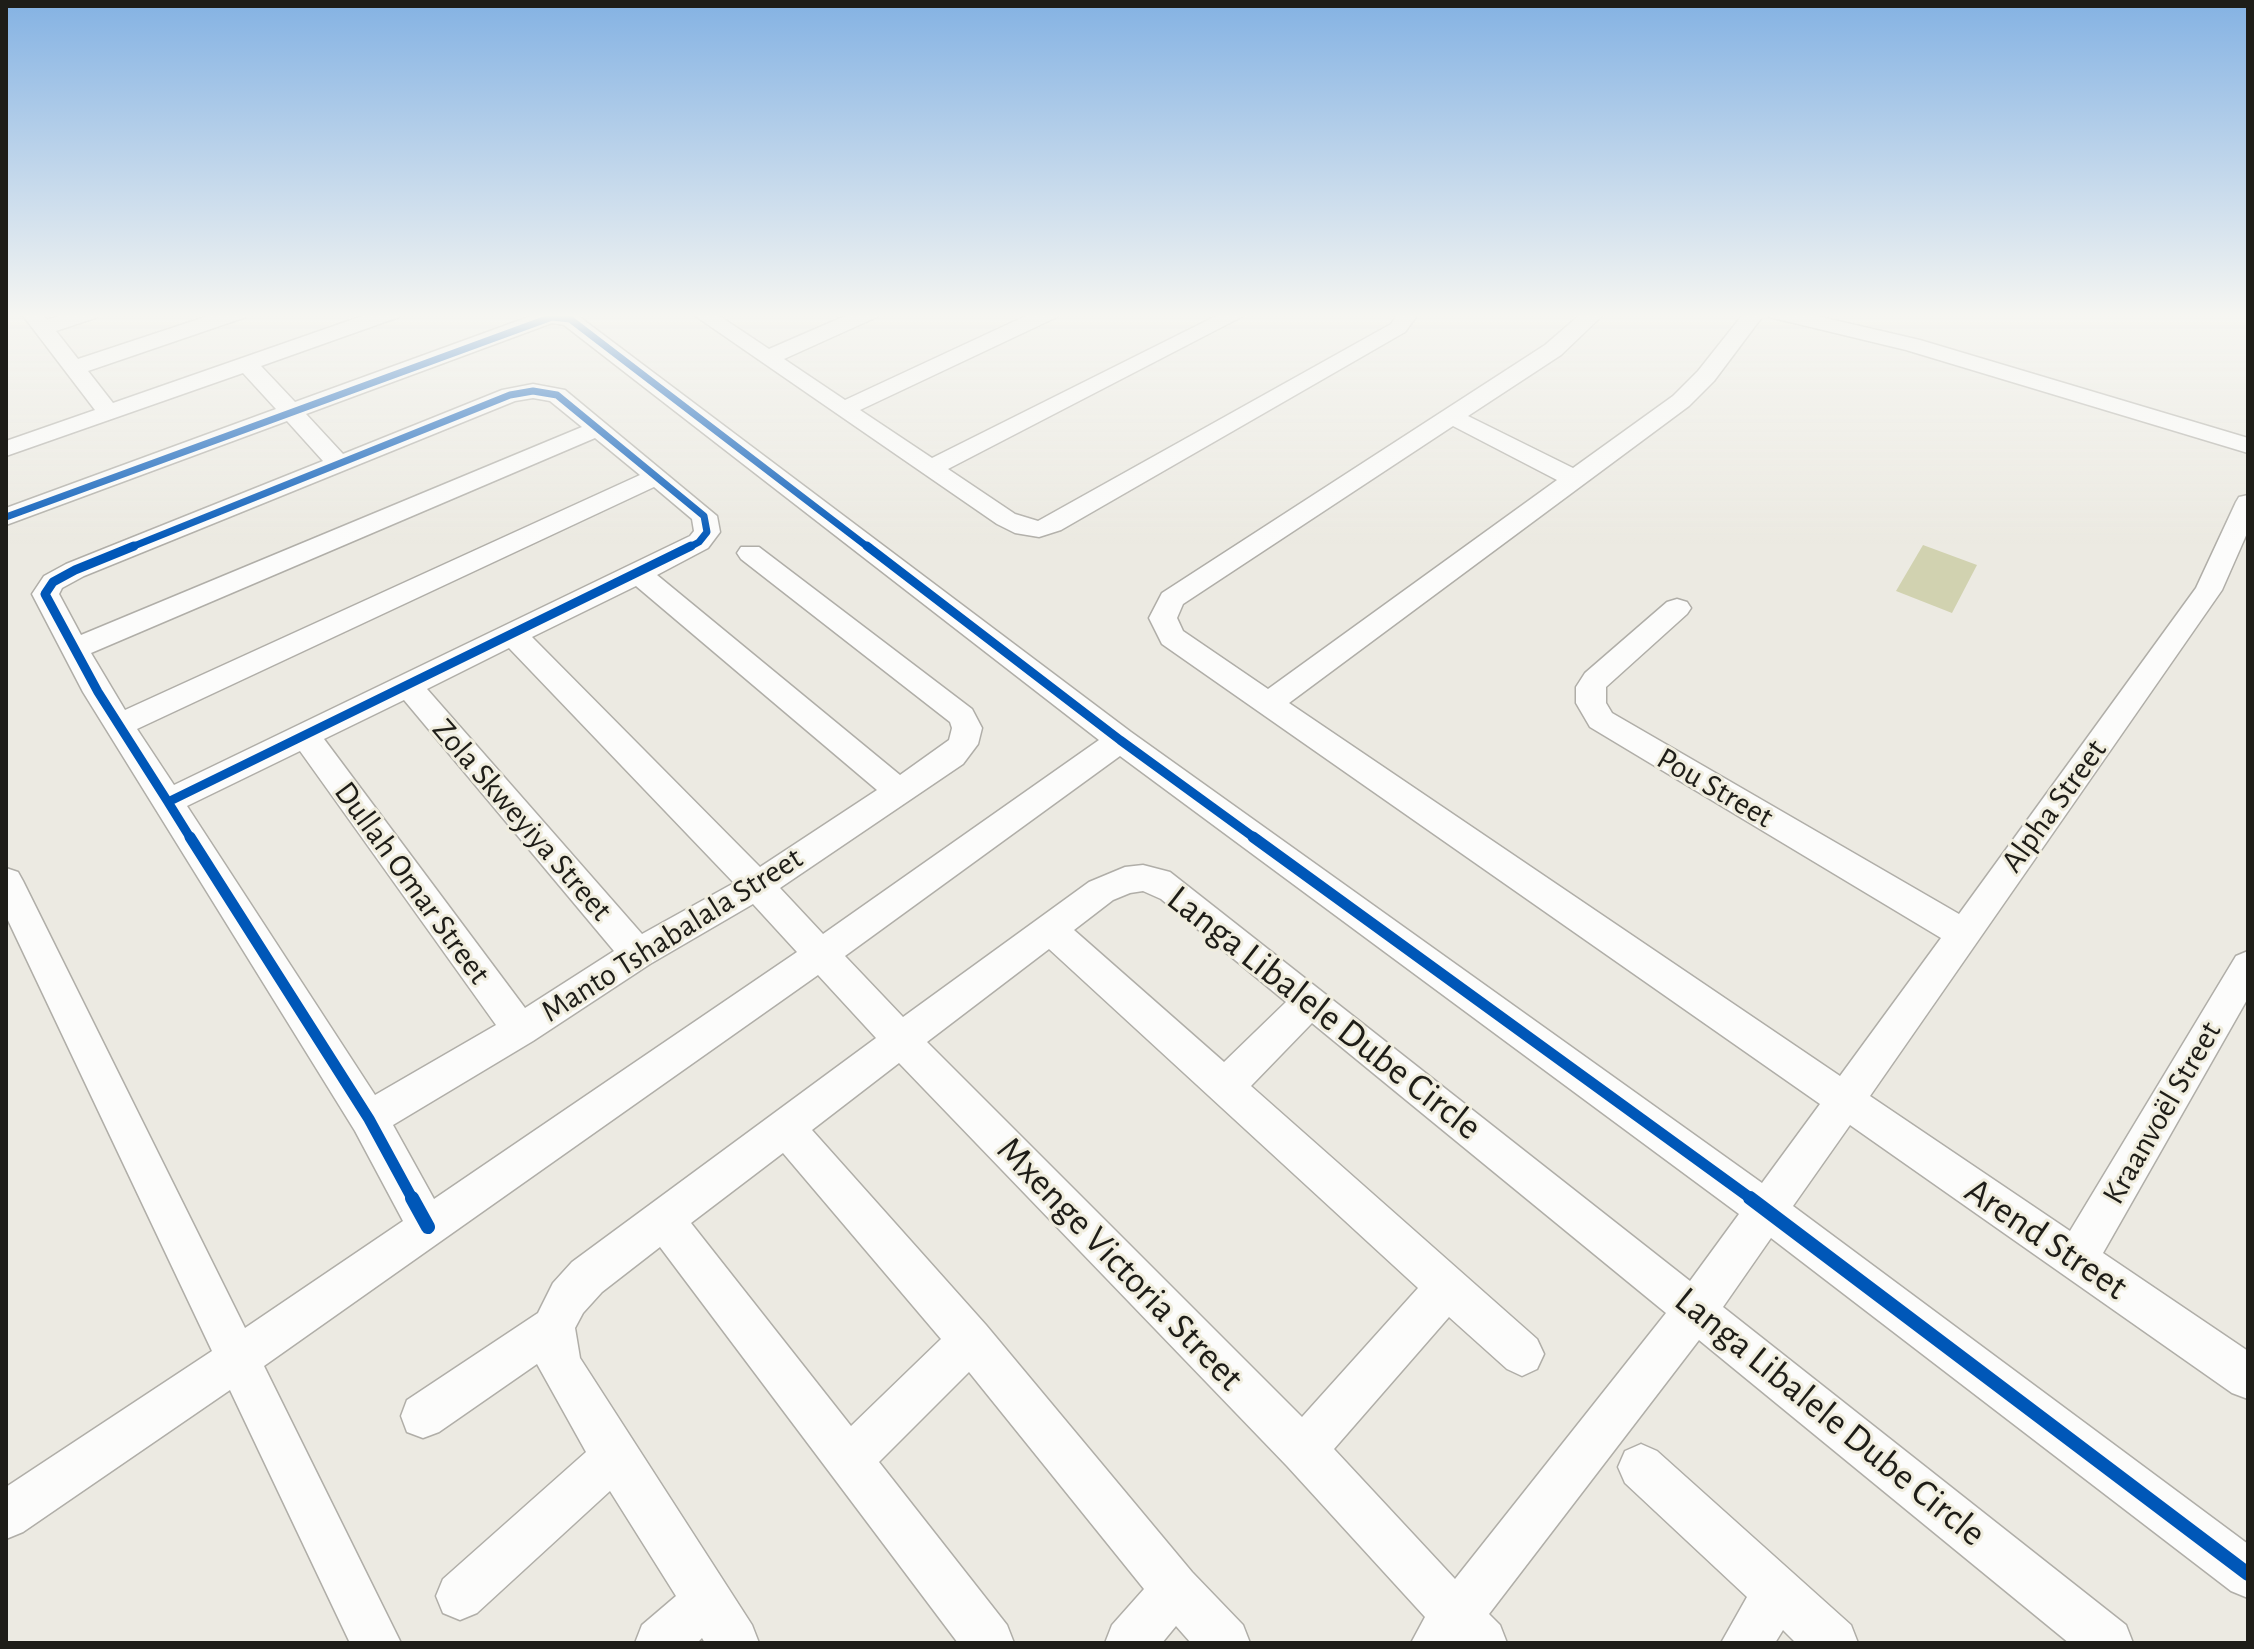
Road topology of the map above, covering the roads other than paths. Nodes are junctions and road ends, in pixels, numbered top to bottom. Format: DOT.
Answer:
graph roads {
  1 [pos="91,390"];
  2 [pos="174,390"];
  3 [pos="271,390"];
  4 [pos="347,390"];
  5 [pos="663,390"];
  6 [pos="818,390"];
  7 [pos="885,390"];
  8 [pos="1086,390"];
  9 [pos="1289,390"];
  10 [pos="1491,390"];
  11 [pos="1692,390"];
  12 [pos="2062,390"];
  13 [pos="846,408"];
  14 [pos="290,411"];
  15 [pos="109,413"];
  16 [pos="1451,416"];
  17 [pos="597,429"];
  18 [pos="2248,446"];
  19 [pos="6,449"];
  20 [pos="338,463"];
  21 [pos="933,467"];
  22 [pos="656,477"];
  23 [pos="1573,478"];
  24 [pos="2248,502"];
  25 [pos="6,517"];
  26 [pos="750,553"];
  27 [pos="639,574"];
  28 [pos="1677,608"];
  29 [pos="512,634"];
  30 [pos="74,649"];
  31 [pos="407,685"];
  32 [pos="1269,703"];
  33 [pos="119,725"];
  34 [pos="305,736"];
  35 [pos="1120,740"];
  36 [pos="898,791"];
  37 [pos="168,802"];
  38 [pos="6,881"];
  39 [pos="757,886"];
  40 [pos="1050,929"];
  41 [pos="1962,933"];
  42 [pos="638,954"];
  43 [pos="821,954"];
  44 [pos="2248,966"];
  45 [pos="1311,1001"];
  46 [pos="520,1030"];
  47 [pos="901,1040"];
  48 [pos="1225,1086"];
  49 [pos="1844,1102"];
  50 [pos="369,1119"];
  51 [pos="786,1128"];
  52 [pos="1766,1210"];
  53 [pos="664,1220"];
  54 [pos="428,1227"];
  55 [pos="2076,1260"];
  56 [pos="1447,1287"];
  57 [pos="1696,1309"];
  58 [pos="553,1328"];
  59 [pos="971,1340"];
  60 [pos="1522,1354"];
  61 [pos="239,1358"];
  62 [pos="2248,1377"];
  63 [pos="423,1416"];
  64 [pos="1303,1450"];
  65 [pos="615,1456"];
  66 [pos="849,1460"];
  67 [pos="1641,1467"];
  68 [pos="6,1515"];
  69 [pos="2248,1574"];
  70 [pos="1175,1589"];
  71 [pos="1777,1594"];
  72 [pos="460,1596"];
  73 [pos="707,1601"];
  74 [pos="1458,1634"];
  75 [pos="376,1643"];
  76 [pos="660,1643"];
  77 [pos="734,1643"];
  78 [pos="989,1643"];
  79 [pos="1130,1643"];
  80 [pos="1225,1643"];
  81 [pos="1746,1643"];
  82 [pos="1833,1643"];
  83 [pos="2108,1643"];
  1 -- 15 [label="street"];
  2 -- 15 [label="street"];
  3 -- 14 [label="street"];
  4 -- 14 [label="street"];
  5 -- 35 [label="street"];
  6 -- 13 [label="street"];
  7 -- 13 [label="street"];
  8 -- 21 [label="street"];
  9 -- 21 [label="street"];
  10 -- 16 [label="street, Arend Street"];
  11 -- 23 [label="street"];
  12 -- 18 [label="street"];
  13 -- 21 [label="street"];
  14 -- 20 [label="street"];
  14 -- 25 [label="street"];
  15 -- 19 [label="street"];
  16 -- 23 [label="street"];
  16 -- 32 [label="street, Arend Street"];
  17 -- 20 [label="street"];
  17 -- 22 [label="street"];
  17 -- 30 [label="street"];
  20 -- 30 [label="street"];
  22 -- 27 [label="street"];
  22 -- 33 [label="street"];
  23 -- 32 [label="street"];
  24 -- 41 [label="street, Alpha Street"];
  26 -- 36 [label="street, Manto Tshabalala Street"];
  27 -- 29 [label="street"];
  27 -- 36 [label="street"];
  28 -- 41 [label="street, Pou Street"];
  29 -- 31 [label="street"];
  29 -- 39 [label="street, Mxenge Victoria Street"];
  30 -- 33 [label="street"];
  31 -- 34 [label="street"];
  31 -- 42 [label="street, Zola Skweyiya Street"];
  32 -- 49 [label="street, Arend Street"];
  33 -- 37 [label="street"];
  34 -- 37 [label="street"];
  34 -- 46 [label="street, Dullah Omar Street"];
  35 -- 43 [label="street"];
  35 -- 52 [label="street"];
  36 -- 39 [label="street, Manto Tshabalala Street"];
  37 -- 50 [label="street"];
  38 -- 61 [label="street"];
  39 -- 42 [label="street, Manto Tshabalala Street"];
  39 -- 43 [label="street, Mxenge Victoria Street"];
  40 -- 45 [label="street, Langa Libalele Dube Circle"];
  40 -- 47 [label="street, Langa Libalele Dube Circle"];
  40 -- 48 [label="street"];
  41 -- 49 [label="street, Alpha Street"];
  42 -- 46 [label="street, Manto Tshabalala Street"];
  43 -- 47 [label="street, Mxenge Victoria Street"];
  43 -- 54 [label="street"];
  44 -- 55 [label="street, Kraanvoël Street"];
  45 -- 48 [label="street"];
  45 -- 57 [label="street, Langa Libalele Dube Circle"];
  46 -- 50 [label="street, Manto Tshabalala Street"];
  47 -- 51 [label="street, Langa Libalele Dube Circle"];
  47 -- 64 [label="street, Mxenge Victoria Street"];
  48 -- 56 [label="street"];
  49 -- 52 [label="street, Alpha Street"];
  49 -- 55 [label="street, Arend Street"];
  50 -- 54 [label="street"];
  51 -- 53 [label="street, Langa Libalele Dube Circle"];
  51 -- 59 [label="street"];
  52 -- 57 [label="street, Alpha Street"];
  52 -- 69 [label="street"];
  53 -- 58 [label="street, Langa Libalele Dube Circle"];
  53 -- 66 [label="street"];
  54 -- 61 [label="street"];
  55 -- 62 [label="street, Arend Street"];
  56 -- 60 [label="street"];
  56 -- 64 [label="street"];
  57 -- 74 [label="street, Alpha Street"];
  57 -- 83 [label="street, Langa Libalele Dube Circle"];
  58 -- 63 [label="street"];
  58 -- 65 [label="street"];
  59 -- 66 [label="street"];
  59 -- 70 [label="street"];
  61 -- 68 [label="street"];
  61 -- 75 [label="street"];
  64 -- 74 [label="street, Mxenge Victoria Street"];
  65 -- 72 [label="street"];
  65 -- 73 [label="street"];
  66 -- 78 [label="street"];
  67 -- 71 [label="street"];
  70 -- 79 [label="street"];
  70 -- 80 [label="street"];
  71 -- 81 [label="street"];
  71 -- 82 [label="street"];
  73 -- 76 [label="street"];
  73 -- 77 [label="street"];
}
